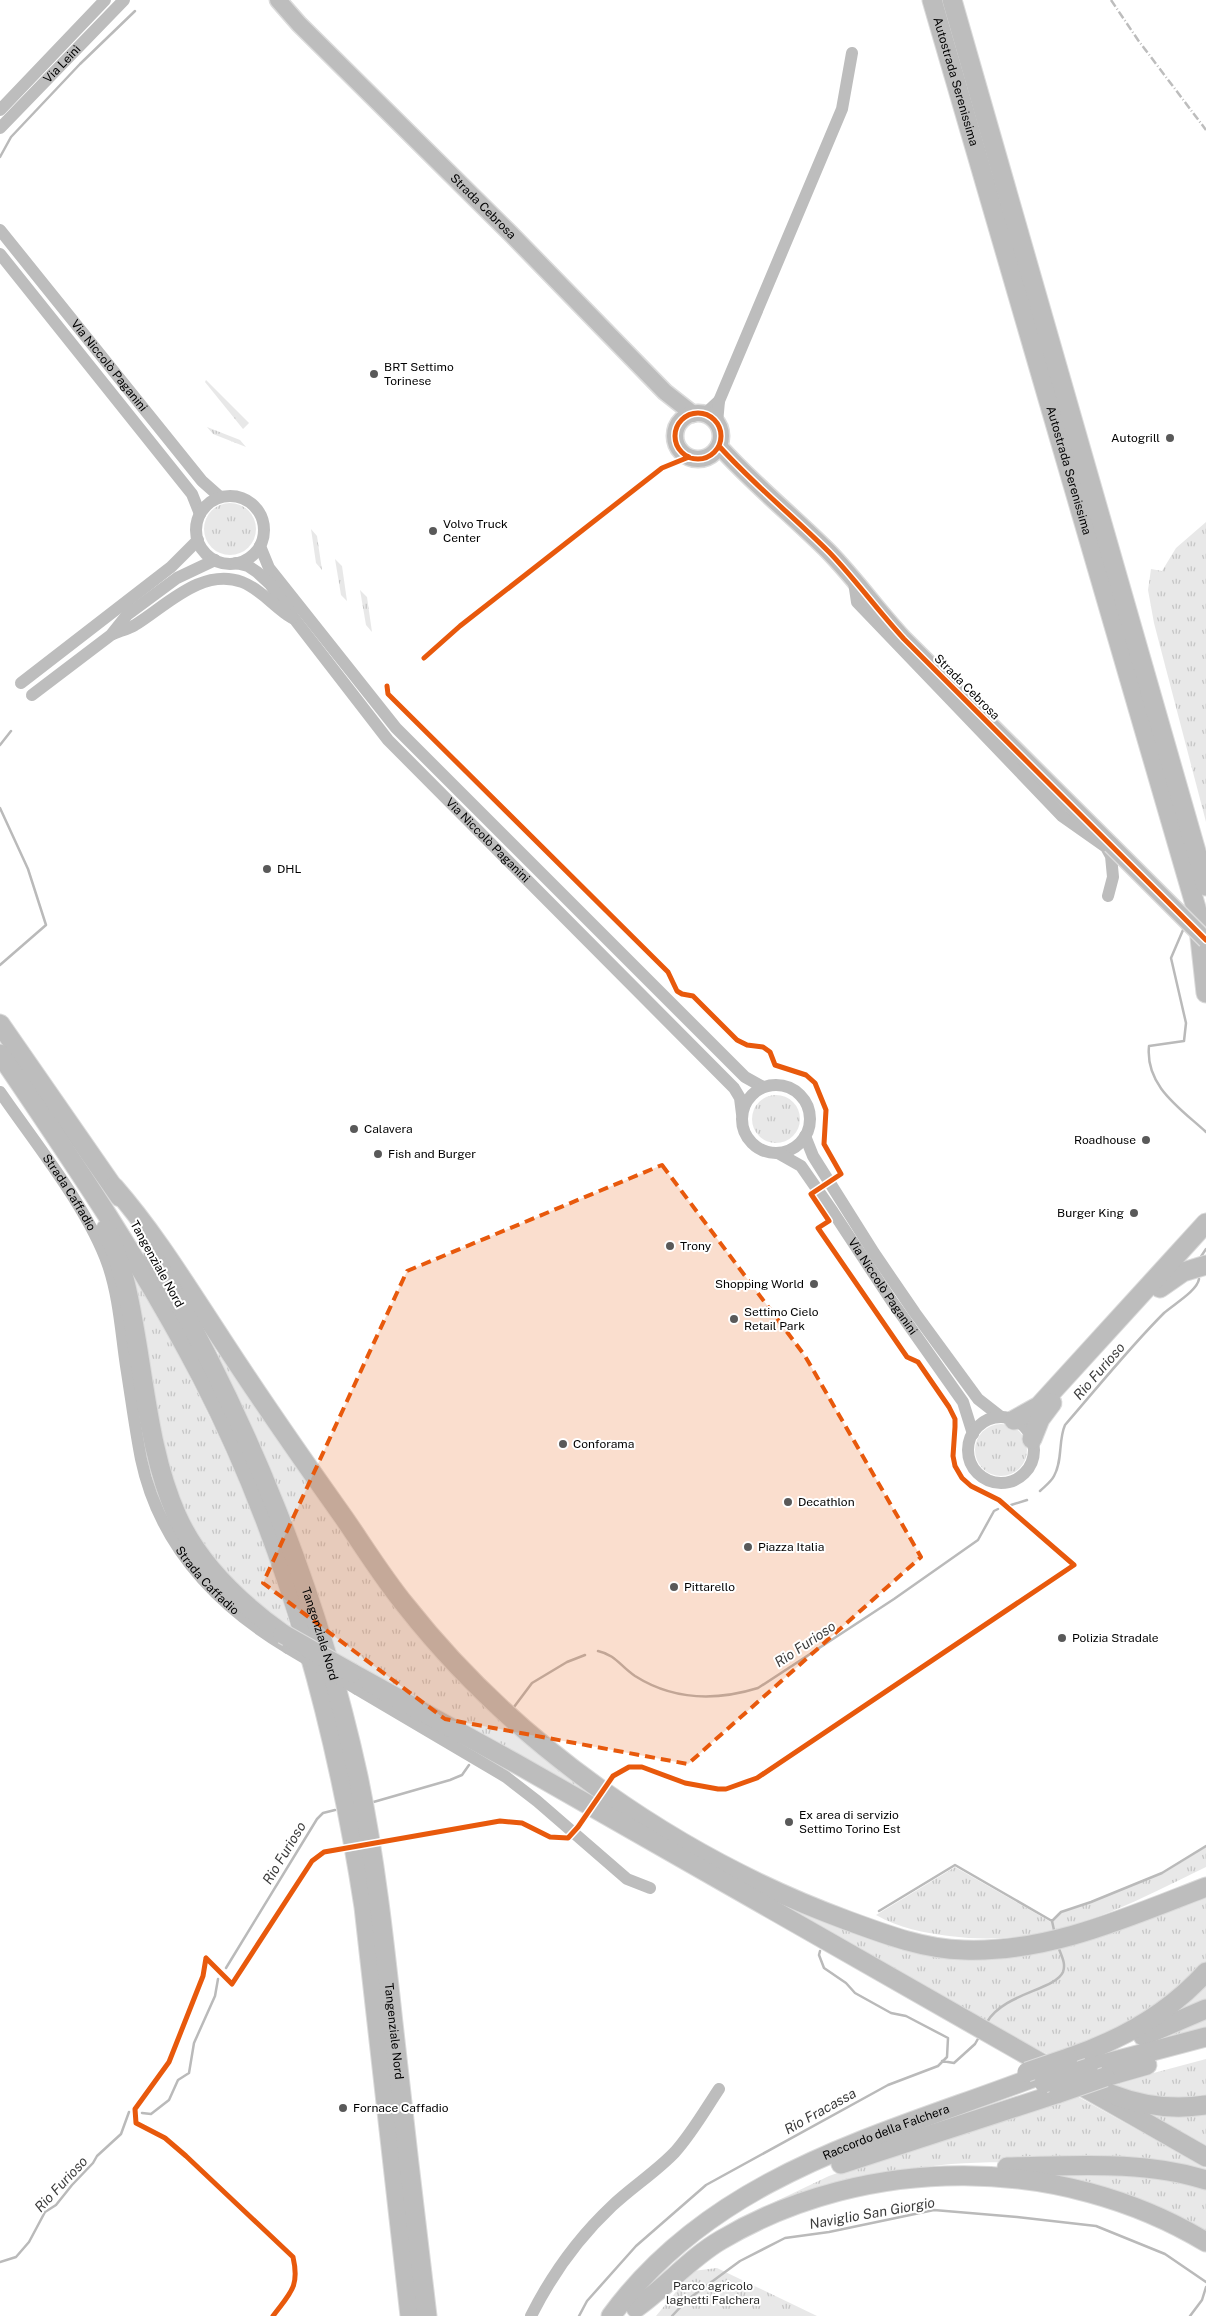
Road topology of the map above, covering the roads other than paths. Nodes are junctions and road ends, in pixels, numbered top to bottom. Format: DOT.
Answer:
graph roads {
  1 [pos="105,0"];
  2 [pos="124,0"];
  3 [pos="265,0"];
  4 [pos="278,0"];
  5 [pos="932,0"];
  6 [pos="952,0"];
  7 [pos="300,24"];
  8 [pos="852,53"];
  9 [pos="0,110"];
  10 [pos="0,128"];
  11 [pos="0,230"];
  12 [pos="0,254"];
  13 [pos="665,392"];
  14 [pos="704,418"];
  15 [pos="677,427"];
  16 [pos="714,451"];
  17 [pos="220,497"];
  18 [pos="200,514"];
  19 [pos="198,540"];
  20 [pos="260,546"];
  21 [pos="215,560"];
  22 [pos="236,563"];
  23 [pos="854,582"];
  24 [pos="296,621"];
  25 [pos="111,635"];
  26 [pos="21,683"];
  27 [pos="936,684"];
  28 [pos="955,689"];
  29 [pos="32,695"];
  30 [pos="1206,886"];
  31 [pos="1108,896"];
  32 [pos="1197,910"];
  33 [pos="1206,941"];
  34 [pos="1206,993"];
  35 [pos="0,1024"];
  36 [pos="0,1054"];
  37 [pos="763,1087"];
  38 [pos="0,1092"];
  39 [pos="742,1114"];
  40 [pos="805,1136"];
  41 [pos="778,1153"];
  42 [pos="68,1155"];
  43 [pos="114,1187"];
  44 [pos="1206,1224"];
  45 [pos="1206,1265"];
  46 [pos="1007,1418"];
  47 [pos="973,1434"];
  48 [pos="1032,1439"];
  49 [pos="285,1641"];
  50 [pos="354,1681"];
  51 [pos="1206,1875"];
  52 [pos="1206,1886"];
  53 [pos="650,1888"];
  54 [pos="1131,1916"];
  55 [pos="1206,1972"];
  56 [pos="1206,2010"];
  57 [pos="1206,2037"];
  58 [pos="1009,2045"];
  59 [pos="1206,2050"];
  60 [pos="1077,2063"];
  61 [pos="1041,2081"];
  62 [pos="719,2090"];
  63 [pos="1206,2104"];
  64 [pos="1206,2157"];
  65 [pos="902,2180"];
  66 [pos="1206,2180"];
  67 [pos="1206,2242"];
  68 [pos="634,2312"];
  69 [pos="410,2316"];
  70 [pos="427,2316"];
  71 [pos="531,2316"];
  72 [pos="611,2316"];
  1 -- 9 [label="street, Via Leinì"];
  2 -- 10 [label="street, Via Leinì"];
  3 -- 7 [label="main road"];
  4 -- 7 [label="main road"];
  5 -- 32 [label="highway, Autostrada Serenissima"];
  6 -- 30 [label="highway, Autostrada Serenissima"];
  7 -- 13 [label="main road, Strada Cebrosa"];
  8 -- 14 [label="street"];
  11 -- 17 [label="street, Via Niccolò Paganini"];
  12 -- 18 [label="street, Via Niccolò Paganini"];
  13 -- 14 [label="main road, Strada Cebrosa"];
  13 -- 15 [label="main road, Strada Cebrosa"];
  14 -- 15 [label="main road"];
  14 -- 16 [label="main road"];
  15 -- 16 [label="main road"];
  16 -- 23 [label="main road, Strada Cebrosa"];
  17 -- 18 [label="street"];
  17 -- 20 [label="street"];
  18 -- 19 [label="street"];
  19 -- 21 [label="street"];
  19 -- 26 [label="street"];
  20 -- 22 [label="street"];
  20 -- 37 [label="street, Via Niccolò Paganini"];
  21 -- 22 [label="street"];
  21 -- 25 [label="street"];
  22 -- 24 [label="street, Via Niccolò Paganini"];
  23 -- 27 [label="street"];
  23 -- 28 [label="main road, Strada Cebrosa"];
  24 -- 25 [label="street"];
  24 -- 39 [label="street, Via Niccolò Paganini"];
  25 -- 29 [label="street"];
  27 -- 28 [label="street"];
  27 -- 31 [label="street"];
  28 -- 33 [label="main road, Strada Cebrosa, bridge"];
  32 -- 33 [label="highway, Autostrada Serenissima"];
  32 -- 34 [label="highway"];
  35 -- 43 [label="highway, Tangenziale Nord"];
  36 -- 42 [label="highway, Tangenziale Nord"];
  37 -- 39 [label="street"];
  37 -- 40 [label="street"];
  38 -- 49 [label="street, Strada Caffadio"];
  39 -- 41 [label="street"];
  40 -- 41 [label="street"];
  40 -- 46 [label="street, Via Niccolò Paganini"];
  41 -- 47 [label="street, Via Niccolò Paganini"];
  42 -- 49 [label="highway"];
  42 -- 69 [label="highway, Tangenziale Nord"];
  43 -- 54 [label="highway"];
  43 -- 70 [label="highway, Tangenziale Nord"];
  44 -- 46 [label="highway"];
  45 -- 48 [label="highway"];
  46 -- 47 [label="street"];
  46 -- 48 [label="street"];
  47 -- 48 [label="street"];
  49 -- 50 [label="highway, bridge"];
  50 -- 53 [label="street"];
  50 -- 58 [label="highway"];
  51 -- 54 [label="highway"];
  52 -- 54 [label="highway"];
  55 -- 60 [label="highway"];
  56 -- 60 [label="highway"];
  57 -- 60 [label="highway"];
  58 -- 63 [label="highway"];
  58 -- 64 [label="highway"];
  59 -- 61 [label="highway, Raccordo della Falchera, bridge"];
  60 -- 61 [label="highway"];
  61 -- 68 [label="highway, Raccordo della Falchera"];
  61 -- 72 [label="highway, Raccordo della Falchera"];
  62 -- 71 [label="street"];
  65 -- 66 [label="highway"];
  65 -- 67 [label="highway"];
  65 -- 68 [label="highway"];
}
